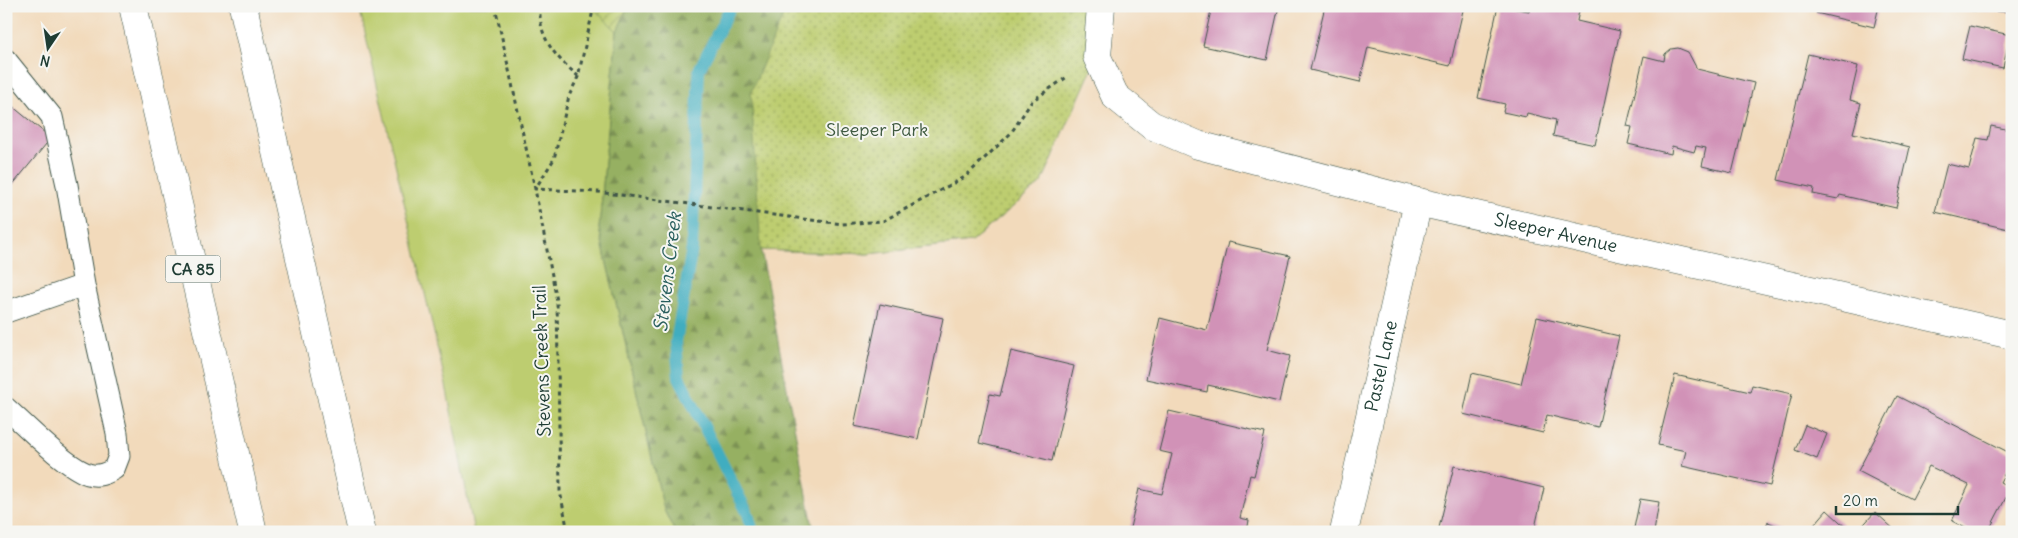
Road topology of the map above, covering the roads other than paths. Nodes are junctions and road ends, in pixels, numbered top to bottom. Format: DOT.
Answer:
graph roads {
  1 [pos="133,6"];
  2 [pos="243,6"];
  3 [pos="1101,6"];
  4 [pos="6,60"];
  5 [pos="1418,202"];
  6 [pos="84,285"];
  7 [pos="6,312"];
  8 [pos="2012,335"];
  9 [pos="6,408"];
  10 [pos="253,532"];
  11 [pos="362,532"];
  12 [pos="1344,532"];
  1 -- 10 [label="main road, CA 85"];
  2 -- 11 [label="main road"];
  3 -- 5 [label="main road, Sleeper Avenue"];
  4 -- 6 [label="lane"];
  5 -- 8 [label="main road, Sleeper Avenue"];
  5 -- 12 [label="main road, Pastel Lane"];
  6 -- 7 [label="lane"];
  6 -- 9 [label="lane"];
}
